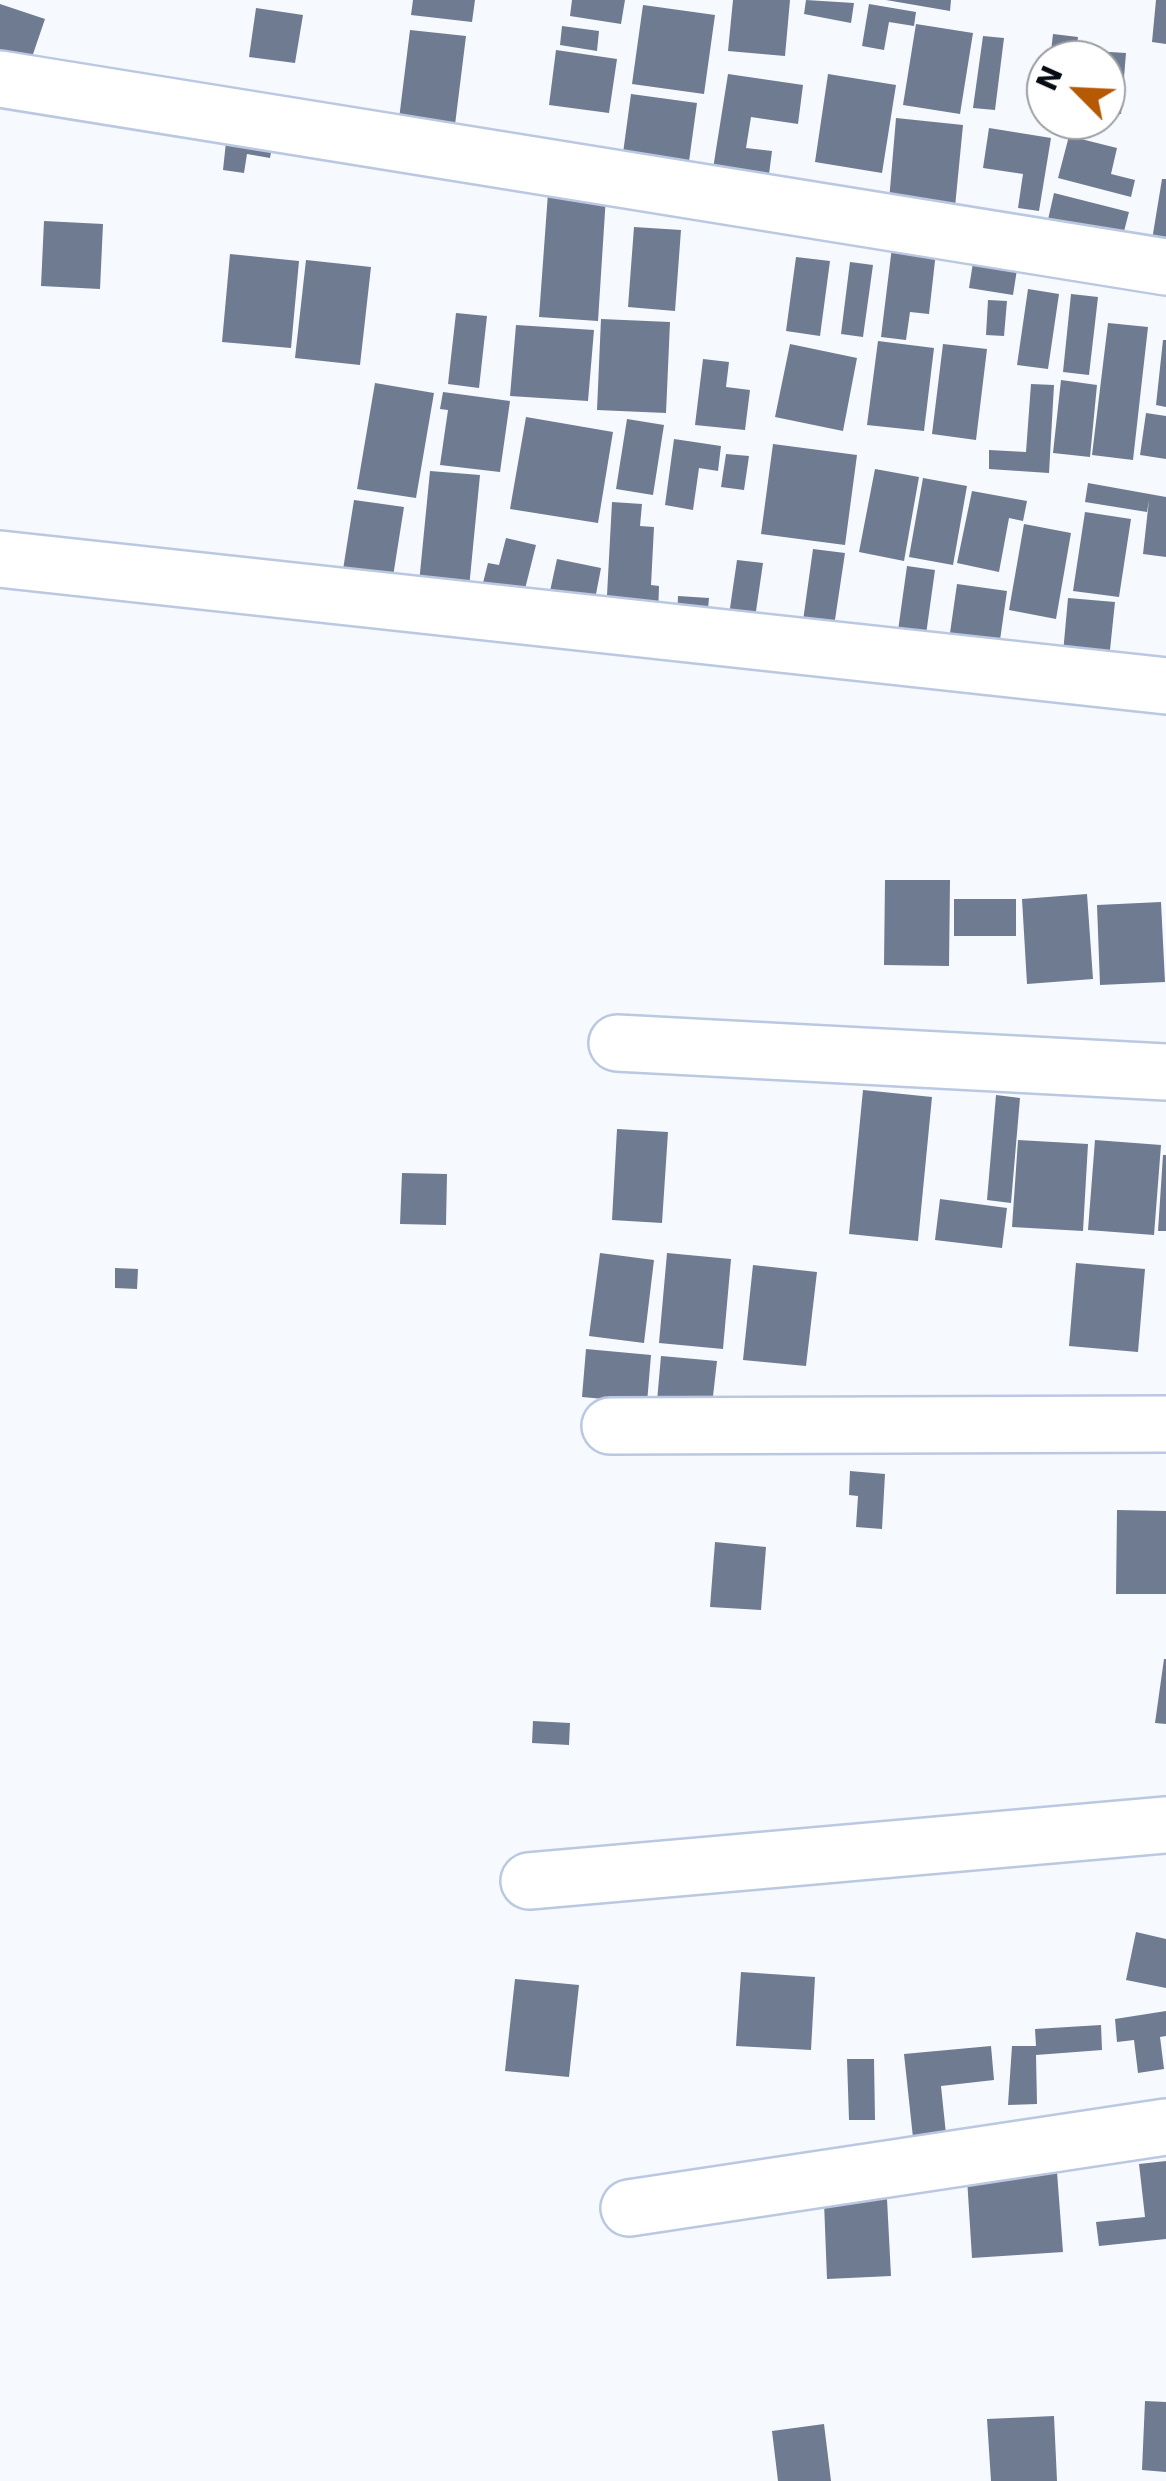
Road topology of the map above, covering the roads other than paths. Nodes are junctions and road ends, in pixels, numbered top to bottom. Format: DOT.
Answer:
graph roads {
  1 [pos="0,78"];
  2 [pos="1166,267"];
  3 [pos="0,559"];
  4 [pos="1166,686"];
  5 [pos="617,1043"];
  6 [pos="1166,1072"];
  7 [pos="1166,1424"];
  8 [pos="610,1426"];
  9 [pos="1166,1825"];
  10 [pos="529,1881"];
  11 [pos="1166,2128"];
  12 [pos="628,2208"];
  1 -- 2 [label="street"];
  3 -- 4 [label="street"];
  5 -- 6 [label="street"];
  7 -- 8 [label="street"];
  9 -- 10 [label="street"];
  11 -- 12 [label="street"];
}
